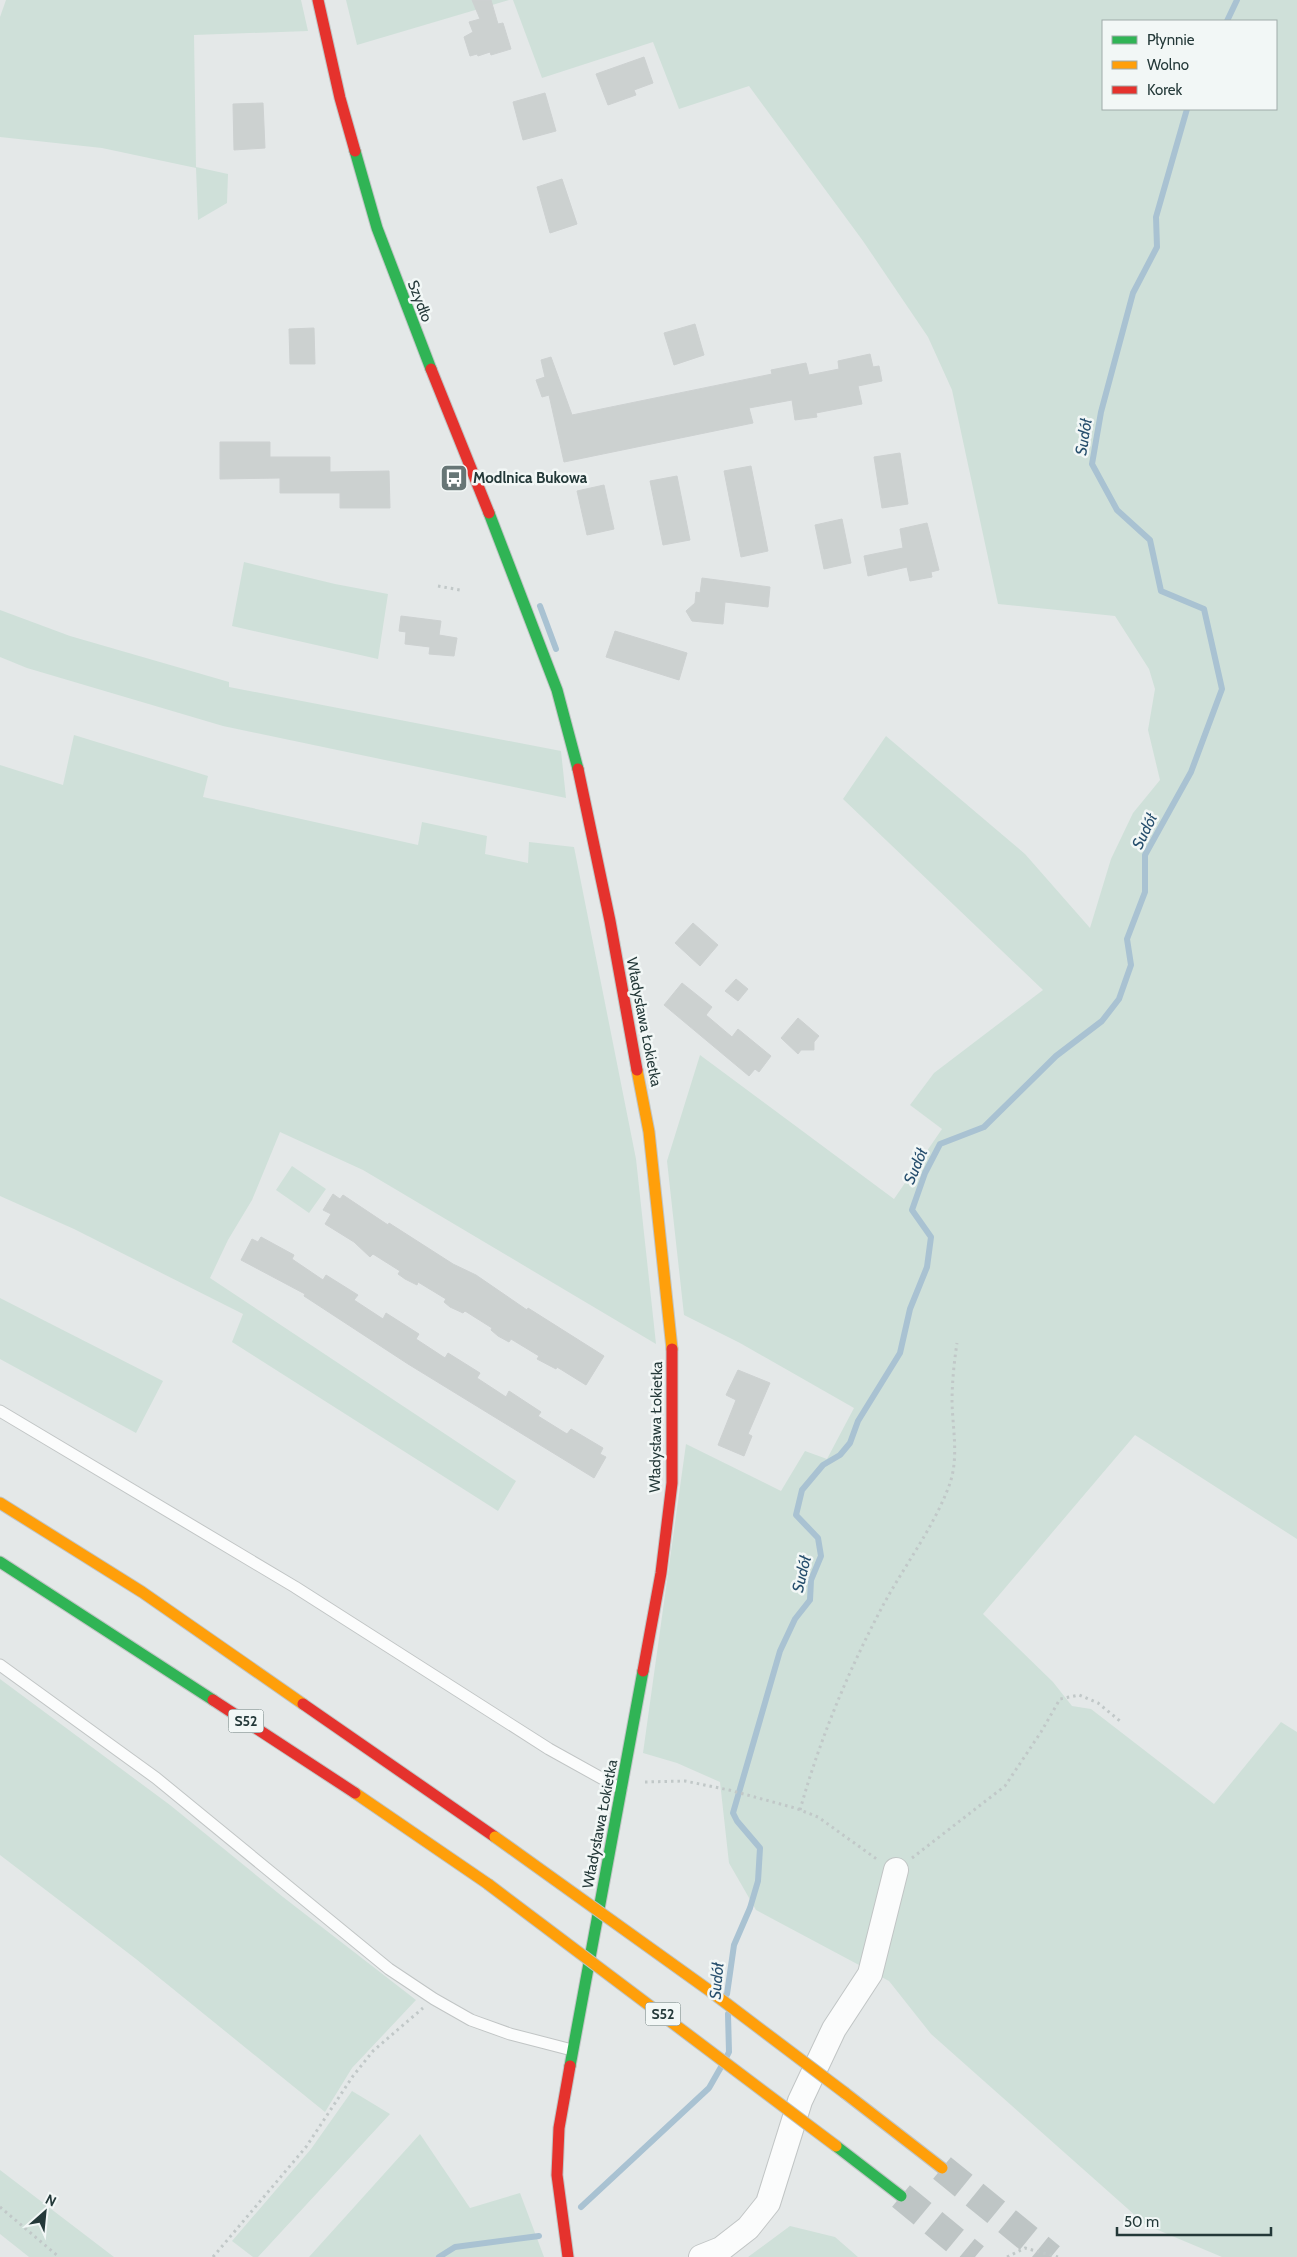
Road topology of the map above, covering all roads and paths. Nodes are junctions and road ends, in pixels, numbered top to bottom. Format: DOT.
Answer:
graph roads {
  1 [pos="318,0"];
  2 [pos="438,586"];
  3 [pos="460,590"];
  4 [pos="524,603"];
  5 [pos="957,1343"];
  6 [pos="0,1411"];
  7 [pos="0,1503"];
  8 [pos="0,1562"];
  9 [pos="0,1665"];
  10 [pos="1120,1721"];
  11 [pos="622,1786"];
  12 [pos="800,1810"];
  13 [pos="896,1870"];
  14 [pos="434,1999"];
  15 [pos="572,2050"];
  16 [pos="942,2168"];
  17 [pos="901,2196"];
  18 [pos="0,2207"];
  19 [pos="59,2257"];
  20 [pos="213,2257"];
  21 [pos="568,2257"];
  22 [pos="701,2257"];
  23 [pos="1007,2257"];
  24 [pos="1058,2257"];
  1 -- 4 [label="main road, Szydło"];
  2 -- 3 [label="path"];
  4 -- 11 [label="main road, Władysława Łokietka"];
  5 -- 12 [label="path"];
  6 -- 11 [label="lane"];
  7 -- 16 [label="main road, bridge"];
  8 -- 17 [label="main road, S52, bridge"];
  9 -- 14 [label="lane"];
  10 -- 13 [label="path"];
  11 -- 12 [label="path"];
  11 -- 15 [label="main road, Władysława Łokietka"];
  12 -- 13 [label="path"];
  13 -- 22 [label="street"];
  14 -- 15 [label="lane"];
  14 -- 20 [label="path"];
  15 -- 21 [label="main road, Władysława Łokietka"];
  18 -- 19 [label="path"];
  23 -- 24 [label="path"];
}
